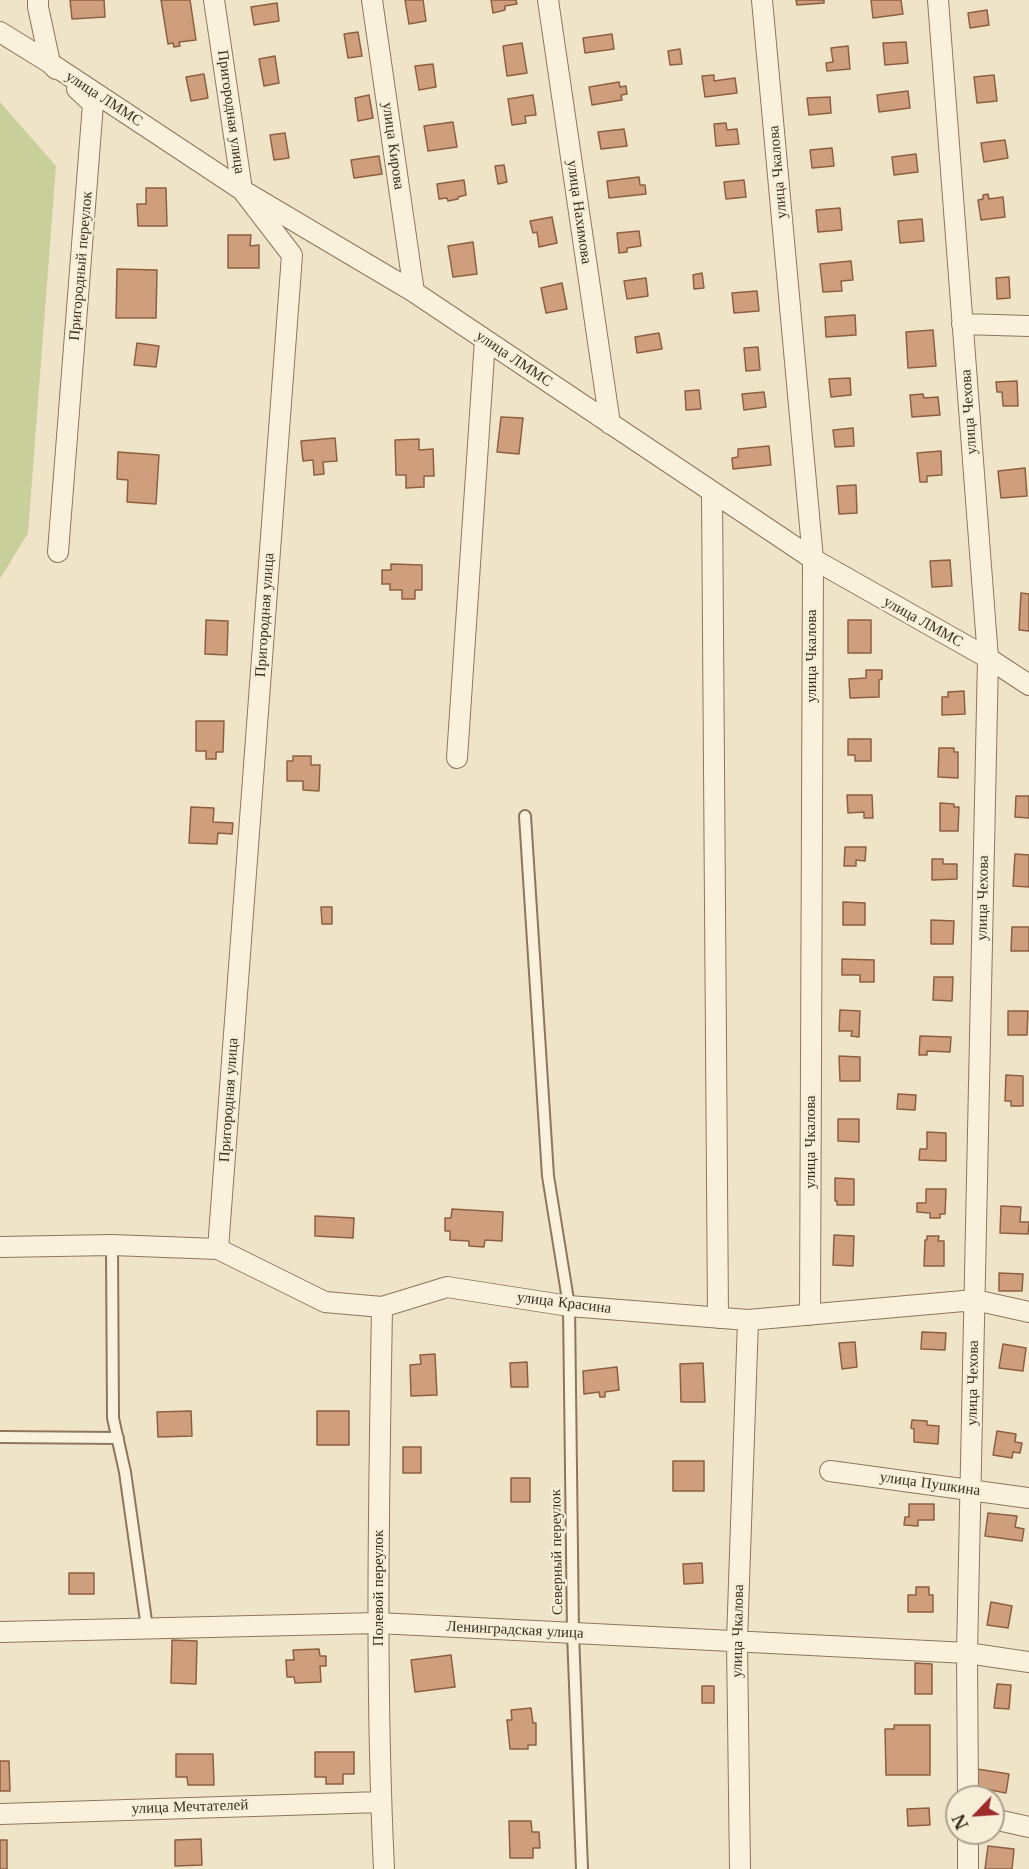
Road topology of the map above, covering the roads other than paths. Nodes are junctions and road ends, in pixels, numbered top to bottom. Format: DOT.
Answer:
graph roads {
  1 [pos="38,0"];
  2 [pos="214,0"];
  3 [pos="372,0"];
  4 [pos="548,0"];
  5 [pos="762,0"];
  6 [pos="938,0"];
  7 [pos="0,32"];
  8 [pos="50,63"];
  9 [pos="242,190"];
  10 [pos="414,292"];
  11 [pos="962,324"];
  12 [pos="1029,326"];
  13 [pos="484,340"];
  14 [pos="610,424"];
  15 [pos="712,492"];
  16 [pos="58,552"];
  17 [pos="813,559"];
  18 [pos="988,658"];
  19 [pos="1029,685"];
  20 [pos="457,758"];
  21 [pos="525,816"];
  22 [pos="112,1245"];
  23 [pos="0,1247"];
  24 [pos="218,1249"];
  25 [pos="975,1300"];
  26 [pos="569,1306"];
  27 [pos="382,1307"];
  28 [pos="1029,1312"];
  29 [pos="810,1315"];
  30 [pos="718,1318"];
  31 [pos="748,1320"];
  32 [pos="0,1437"];
  33 [pos="118,1438"];
  34 [pos="830,1471"];
  35 [pos="971,1490"];
  36 [pos="1029,1498"];
  37 [pos="378,1623"];
  38 [pos="147,1628"];
  39 [pos="0,1632"];
  40 [pos="573,1633"];
  41 [pos="737,1641"];
  42 [pos="967,1653"];
  43 [pos="1029,1662"];
  44 [pos="968,1785"];
  45 [pos="381,1802"];
  46 [pos="0,1814"];
  47 [pos="1005,1822"];
  48 [pos="1029,1827"];
  49 [pos="968,1845"];
  50 [pos="384,1869"];
  51 [pos="582,1869"];
  52 [pos="740,1869"];
  53 [pos="968,1869"];
  1 -- 8 [label="street"];
  2 -- 9 [label="street, Пригородная улица"];
  3 -- 10 [label="street, улица Кирова"];
  4 -- 14 [label="street, улица Нахимова"];
  5 -- 17 [label="street, улица Чкалова"];
  6 -- 11 [label="street, улица Чехова"];
  7 -- 8 [label="street, улица ЛММС"];
  8 -- 9 [label="street, улица ЛММС"];
  8 -- 16 [label="street, Пригородный переулок"];
  9 -- 10 [label="street, улица ЛММС"];
  9 -- 24 [label="street, Пригородная улица"];
  10 -- 13 [label="street, улица ЛММС"];
  11 -- 12 [label="street"];
  11 -- 18 [label="street, улица Чехова"];
  13 -- 14 [label="street, улица ЛММС"];
  13 -- 20 [label="street"];
  14 -- 15 [label="street, улица ЛММС"];
  15 -- 17 [label="street, улица ЛММС"];
  15 -- 30 [label="street"];
  17 -- 18 [label="street, улица ЛММС"];
  17 -- 29 [label="street, улица Чкалова"];
  18 -- 19 [label="street, улица ЛММС"];
  18 -- 25 [label="street, улица Чехова"];
  21 -- 26 [label="lane, Северный переулок"];
  22 -- 23 [label="street, улица Красина"];
  22 -- 24 [label="street, улица Красина"];
  22 -- 33 [label="lane"];
  24 -- 27 [label="street, улица Красина"];
  25 -- 28 [label="street, улица Красина"];
  25 -- 29 [label="street, улица Красина"];
  25 -- 35 [label="street, улица Чехова"];
  26 -- 27 [label="street, улица Красина"];
  26 -- 30 [label="street, улица Красина"];
  26 -- 40 [label="lane, Северный переулок"];
  27 -- 37 [label="street, Полевой переулок"];
  29 -- 31 [label="street, улица Красина"];
  30 -- 31 [label="street, улица Красина"];
  31 -- 41 [label="street, улица Чкалова"];
  32 -- 33 [label="lane"];
  33 -- 38 [label="lane"];
  34 -- 35 [label="street, улица Пушкина"];
  35 -- 36 [label="street, улица Пушкина"];
  35 -- 42 [label="street, улица Чехова"];
  37 -- 38 [label="street, Ленинградская улица"];
  37 -- 40 [label="street, Ленинградская улица"];
  37 -- 45 [label="street, Полевой переулок"];
  38 -- 39 [label="street, Ленинградская улица"];
  40 -- 41 [label="street, Ленинградская улица"];
  40 -- 51 [label="lane, Северный переулок"];
  41 -- 42 [label="street, Ленинградская улица"];
  41 -- 52 [label="street, улица Чкалова"];
  42 -- 43 [label="street, Ленинградская улица"];
  42 -- 44 [label="street, улица Чехова"];
  45 -- 46 [label="street, улица Мечтателей"];
  45 -- 50 [label="street, Полевой переулок"];
  47 -- 48 [label="street"];
  49 -- 53 [label="street"];
}
